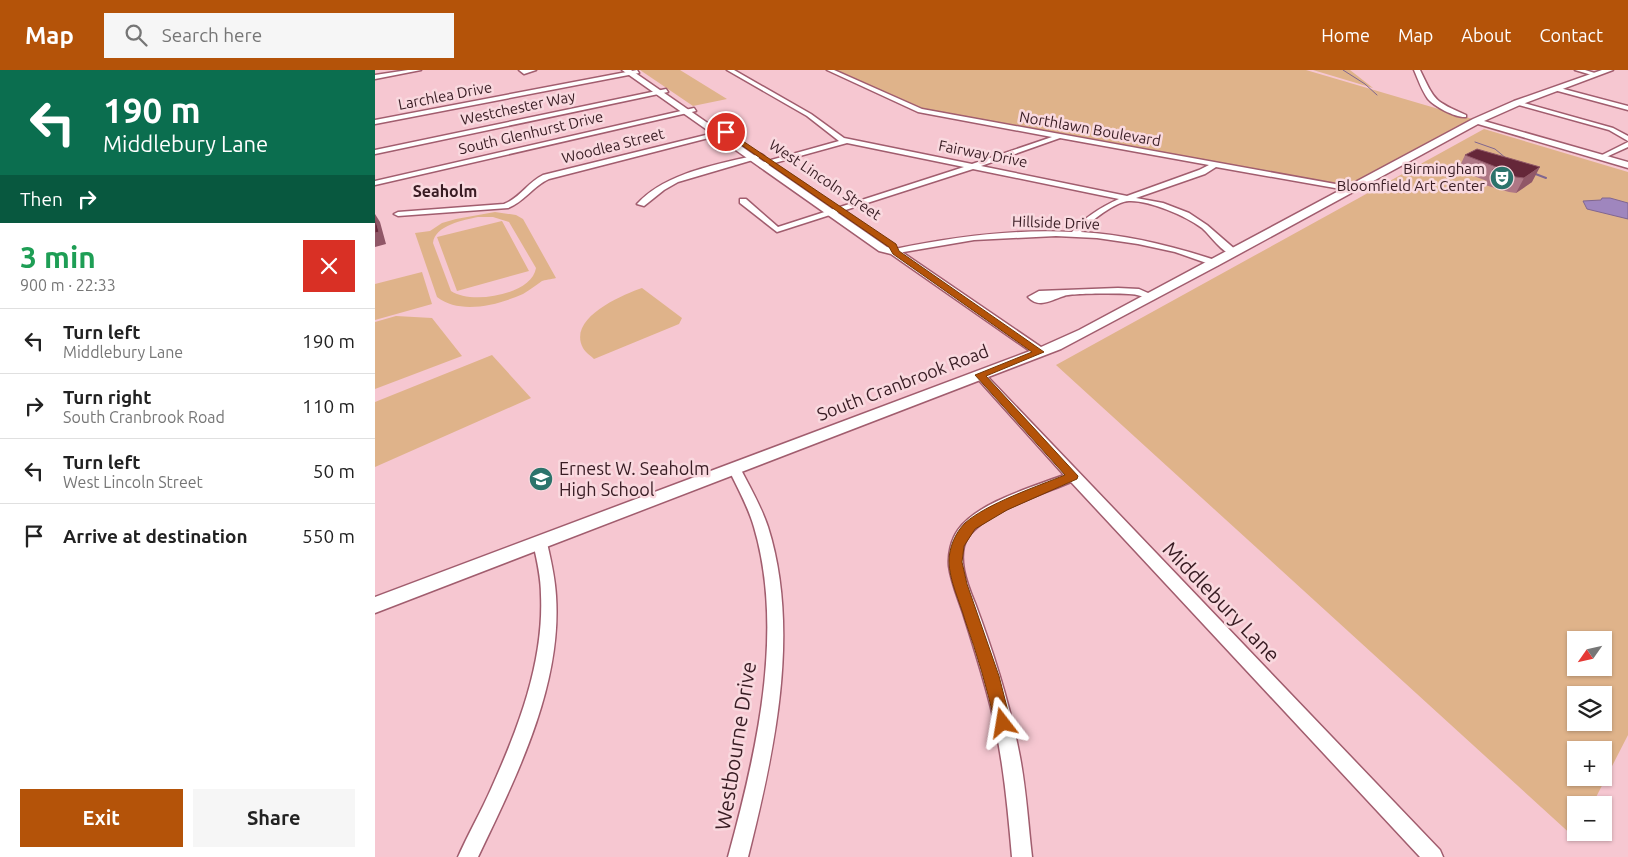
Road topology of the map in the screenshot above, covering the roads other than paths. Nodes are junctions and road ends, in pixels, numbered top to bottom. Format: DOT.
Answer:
graph roads {
  1 [pos="418,70"];
  2 [pos="522,70"];
  3 [pos="533,70"];
  4 [pos="729,70"];
  5 [pos="830,70"];
  6 [pos="1417,70"];
  7 [pos="1578,70"];
  8 [pos="1609,70"];
  9 [pos="632,71"];
  10 [pos="1595,74"];
  11 [pos="375,77"];
  12 [pos="1556,89"];
  13 [pos="663,92"];
  14 [pos="1517,103"];
  15 [pos="1628,108"];
  16 [pos="690,111"];
  17 [pos="1464,116"];
  18 [pos="1477,121"];
  19 [pos="375,122"];
  20 [pos="722,133"];
  21 [pos="1060,136"];
  22 [pos="1628,139"];
  23 [pos="847,142"];
  24 [pos="1628,144"];
  25 [pos="375,152"];
  26 [pos="1602,158"];
  27 [pos="762,161"];
  28 [pos="1216,164"];
  29 [pos="1628,165"];
  30 [pos="971,166"];
  31 [pos="375,183"];
  32 [pos="1353,189"];
  33 [pos="1131,198"];
  34 [pos="743,201"];
  35 [pos="641,204"];
  36 [pos="835,211"];
  37 [pos="398,214"];
  38 [pos="1074,235"];
  39 [pos="895,252"];
  40 [pos="1234,253"];
  41 [pos="1215,263"];
  42 [pos="1061,294"];
  43 [pos="1152,297"];
  44 [pos="1040,352"];
  45 [pos="980,375"];
  46 [pos="734,468"];
  47 [pos="1073,476"];
  48 [pos="540,543"];
  49 [pos="375,605"];
  50 [pos="1429,856"];
  51 [pos="467,857"];
  52 [pos="739,857"];
  53 [pos="1022,857"];
  1 -- 11 [label="street"];
  2 -- 3 [label="street"];
  4 -- 23 [label="street, Fairway Drive"];
  5 -- 21 [label="street, Northlawn Boulevard"];
  6 -- 17 [label="street"];
  7 -- 10 [label="street"];
  8 -- 10 [label="street, South Cranbrook Road"];
  9 -- 13 [label="street, West Lincoln Street"];
  9 -- 19 [label="street, Larchlea Drive"];
  10 -- 12 [label="street, South Cranbrook Road"];
  12 -- 14 [label="street, South Cranbrook Road"];
  12 -- 15 [label="street"];
  13 -- 16 [label="street, West Lincoln Street"];
  13 -- 25 [label="street, Westchester Way"];
  14 -- 18 [label="street, South Cranbrook Road"];
  14 -- 22 [label="street"];
  16 -- 20 [label="street, West Lincoln Street"];
  16 -- 31 [label="street, South Glenhurst Drive"];
  18 -- 26 [label="street"];
  18 -- 32 [label="street, South Cranbrook Road"];
  20 -- 27 [label="street, West Lincoln Street"];
  20 -- 37 [label="street, Woodlea Street"];
  21 -- 28 [label="street, Northlawn Boulevard"];
  21 -- 30 [label="street"];
  23 -- 27 [label="street"];
  23 -- 30 [label="street, Fairway Drive"];
  24 -- 26 [label="street"];
  26 -- 29 [label="street"];
  27 -- 35 [label="street"];
  27 -- 36 [label="street, West Lincoln Street"];
  28 -- 32 [label="street, Northlawn Boulevard"];
  28 -- 33 [label="street"];
  30 -- 33 [label="street, Fairway Drive"];
  30 -- 36 [label="street"];
  32 -- 40 [label="street, South Cranbrook Road"];
  33 -- 38 [label="street"];
  33 -- 40 [label="street, Fairway Drive"];
  34 -- 36 [label="street"];
  36 -- 39 [label="street, West Lincoln Street"];
  38 -- 39 [label="street, Hillside Drive"];
  38 -- 41 [label="street, Hillside Drive"];
  39 -- 44 [label="street, West Lincoln Street"];
  40 -- 41 [label="street, South Cranbrook Road"];
  41 -- 43 [label="street, South Cranbrook Road"];
  42 -- 43 [label="street"];
  43 -- 44 [label="street, South Cranbrook Road"];
  44 -- 45 [label="street, South Cranbrook Road"];
  45 -- 46 [label="street, South Cranbrook Road"];
  45 -- 47 [label="street, Middlebury Lane"];
  46 -- 48 [label="street, South Cranbrook Road"];
  46 -- 52 [label="street, Westbourne Drive"];
  47 -- 50 [label="street, Middlebury Lane"];
  47 -- 53 [label="street"];
  48 -- 49 [label="street, South Cranbrook Road"];
  48 -- 51 [label="street"];
}
